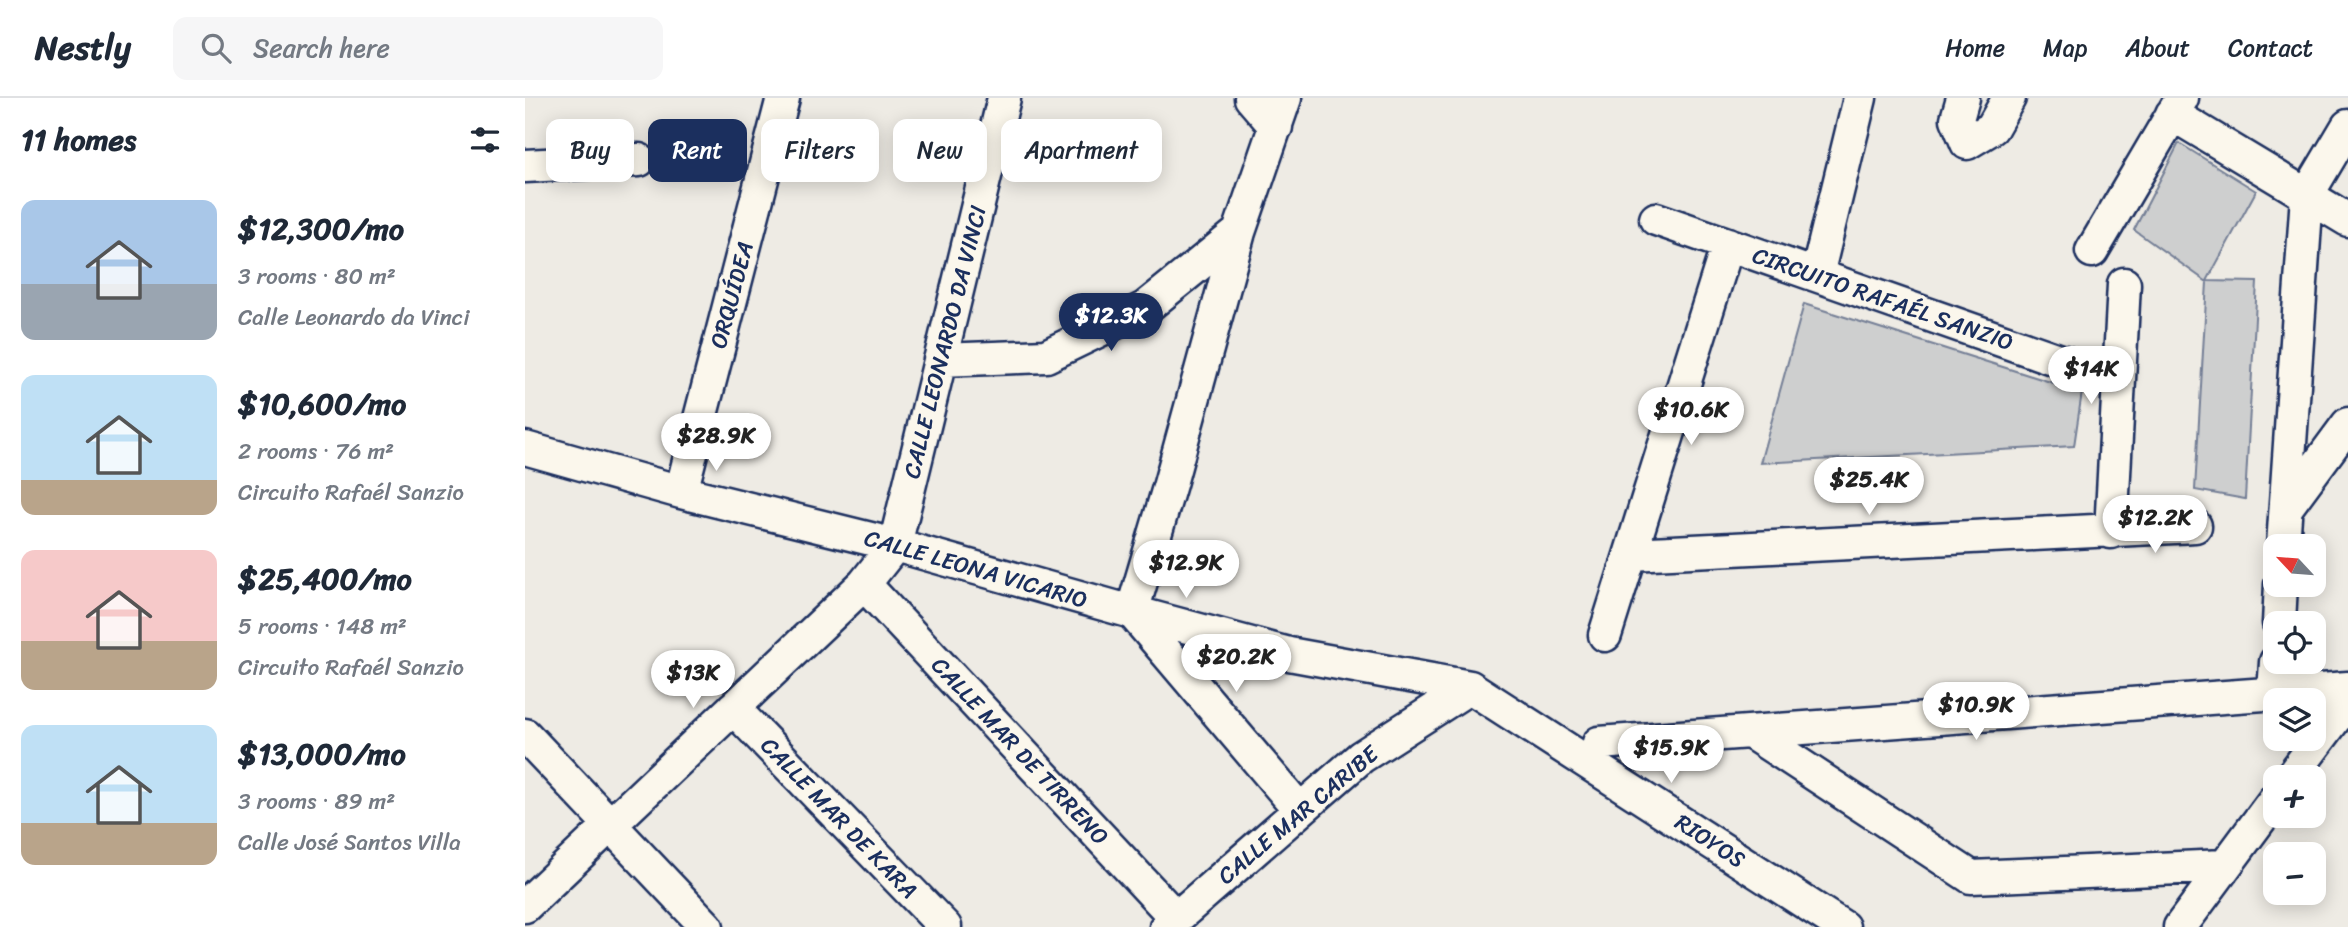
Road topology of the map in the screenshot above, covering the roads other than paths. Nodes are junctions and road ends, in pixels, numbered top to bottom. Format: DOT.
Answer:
graph roads {
  1 [pos="783,98"];
  2 [pos="1005,98"];
  3 [pos="1251,98"];
  4 [pos="1860,98"];
  5 [pos="1963,98"];
  6 [pos="2009,98"];
  7 [pos="2177,106"];
  8 [pos="1281,112"];
  9 [pos="2348,126"];
  10 [pos="639,160"];
  11 [pos="525,166"];
  12 [pos="2307,195"];
  13 [pos="1656,219"];
  14 [pos="2348,220"];
  15 [pos="1239,232"];
  16 [pos="1728,244"];
  17 [pos="2092,251"];
  18 [pos="1817,275"];
  19 [pos="2124,284"];
  20 [pos="940,360"];
  21 [pos="2118,381"];
  22 [pos="2348,424"];
  23 [pos="525,448"];
  24 [pos="681,492"];
  25 [pos="2285,508"];
  26 [pos="2195,526"];
  27 [pos="2111,531"];
  28 [pos="2284,534"];
  29 [pos="895,545"];
  30 [pos="1631,554"];
  31 [pos="864,584"];
  32 [pos="1132,612"];
  33 [pos="1605,635"];
  34 [pos="1470,687"];
  35 [pos="2348,688"];
  36 [pos="2326,689"];
  37 [pos="2263,694"];
  38 [pos="2348,701"];
  39 [pos="733,708"];
  40 [pos="1750,732"];
  41 [pos="525,735"];
  42 [pos="1599,743"];
  43 [pos="2300,765"];
  44 [pos="1300,810"];
  45 [pos="2263,815"];
  46 [pos="610,825"];
  47 [pos="2225,866"];
  48 [pos="525,906"];
  49 [pos="1171,923"];
  50 [pos="707,927"];
  51 [pos="945,927"];
  52 [pos="1843,927"];
  53 [pos="2180,927"];
  1 -- 24 [label="street, ORQUÍDEA"];
  2 -- 20 [label="street, CALLE LEONARDO DA VINCI"];
  3 -- 8 [label="street"];
  4 -- 18 [label="street"];
  5 -- 6 [label="street"];
  7 -- 12 [label="street"];
  7 -- 17 [label="street"];
  8 -- 15 [label="street"];
  9 -- 12 [label="street"];
  10 -- 11 [label="street"];
  12 -- 14 [label="street"];
  12 -- 25 [label="street"];
  13 -- 16 [label="street, CIRCUITO RAFAÉL SANZIO"];
  15 -- 20 [label="street"];
  15 -- 32 [label="street"];
  16 -- 18 [label="street, CIRCUITO RAFAÉL SANZIO"];
  16 -- 30 [label="street, CIRCUITO RAFAÉL SANZIO"];
  18 -- 21 [label="street, CIRCUITO RAFAÉL SANZIO"];
  19 -- 21 [label="street"];
  20 -- 29 [label="street, CALLE LEONARDO DA VINCI"];
  21 -- 27 [label="street"];
  22 -- 25 [label="street"];
  23 -- 24 [label="street, CALLE LEONA VICARIO"];
  24 -- 29 [label="street, CALLE LEONA VICARIO"];
  25 -- 28 [label="street"];
  26 -- 27 [label="street"];
  27 -- 30 [label="street"];
  29 -- 31 [label="street"];
  29 -- 32 [label="street, CALLE LEONA VICARIO"];
  30 -- 33 [label="street, CIRCUITO RAFAÉL SANZIO"];
  31 -- 39 [label="street"];
  31 -- 49 [label="street, CALLE MAR DE TIRRENO"];
  32 -- 34 [label="street, CALLE LEONA VICARIO"];
  32 -- 44 [label="street"];
  34 -- 44 [label="street, CALLE MAR CARIBE"];
  34 -- 52 [label="street, RIOYOS"];
  35 -- 36 [label="street"];
  37 -- 40 [label="street"];
  38 -- 43 [label="street"];
  39 -- 46 [label="street"];
  39 -- 51 [label="street, CALLE MAR DE KARA"];
  40 -- 42 [label="street"];
  40 -- 47 [label="street"];
  41 -- 46 [label="street"];
  44 -- 49 [label="street, CALLE MAR CARIBE"];
  45 -- 47 [label="street"];
  46 -- 48 [label="street"];
  46 -- 50 [label="street"];
  47 -- 53 [label="street"];
}
